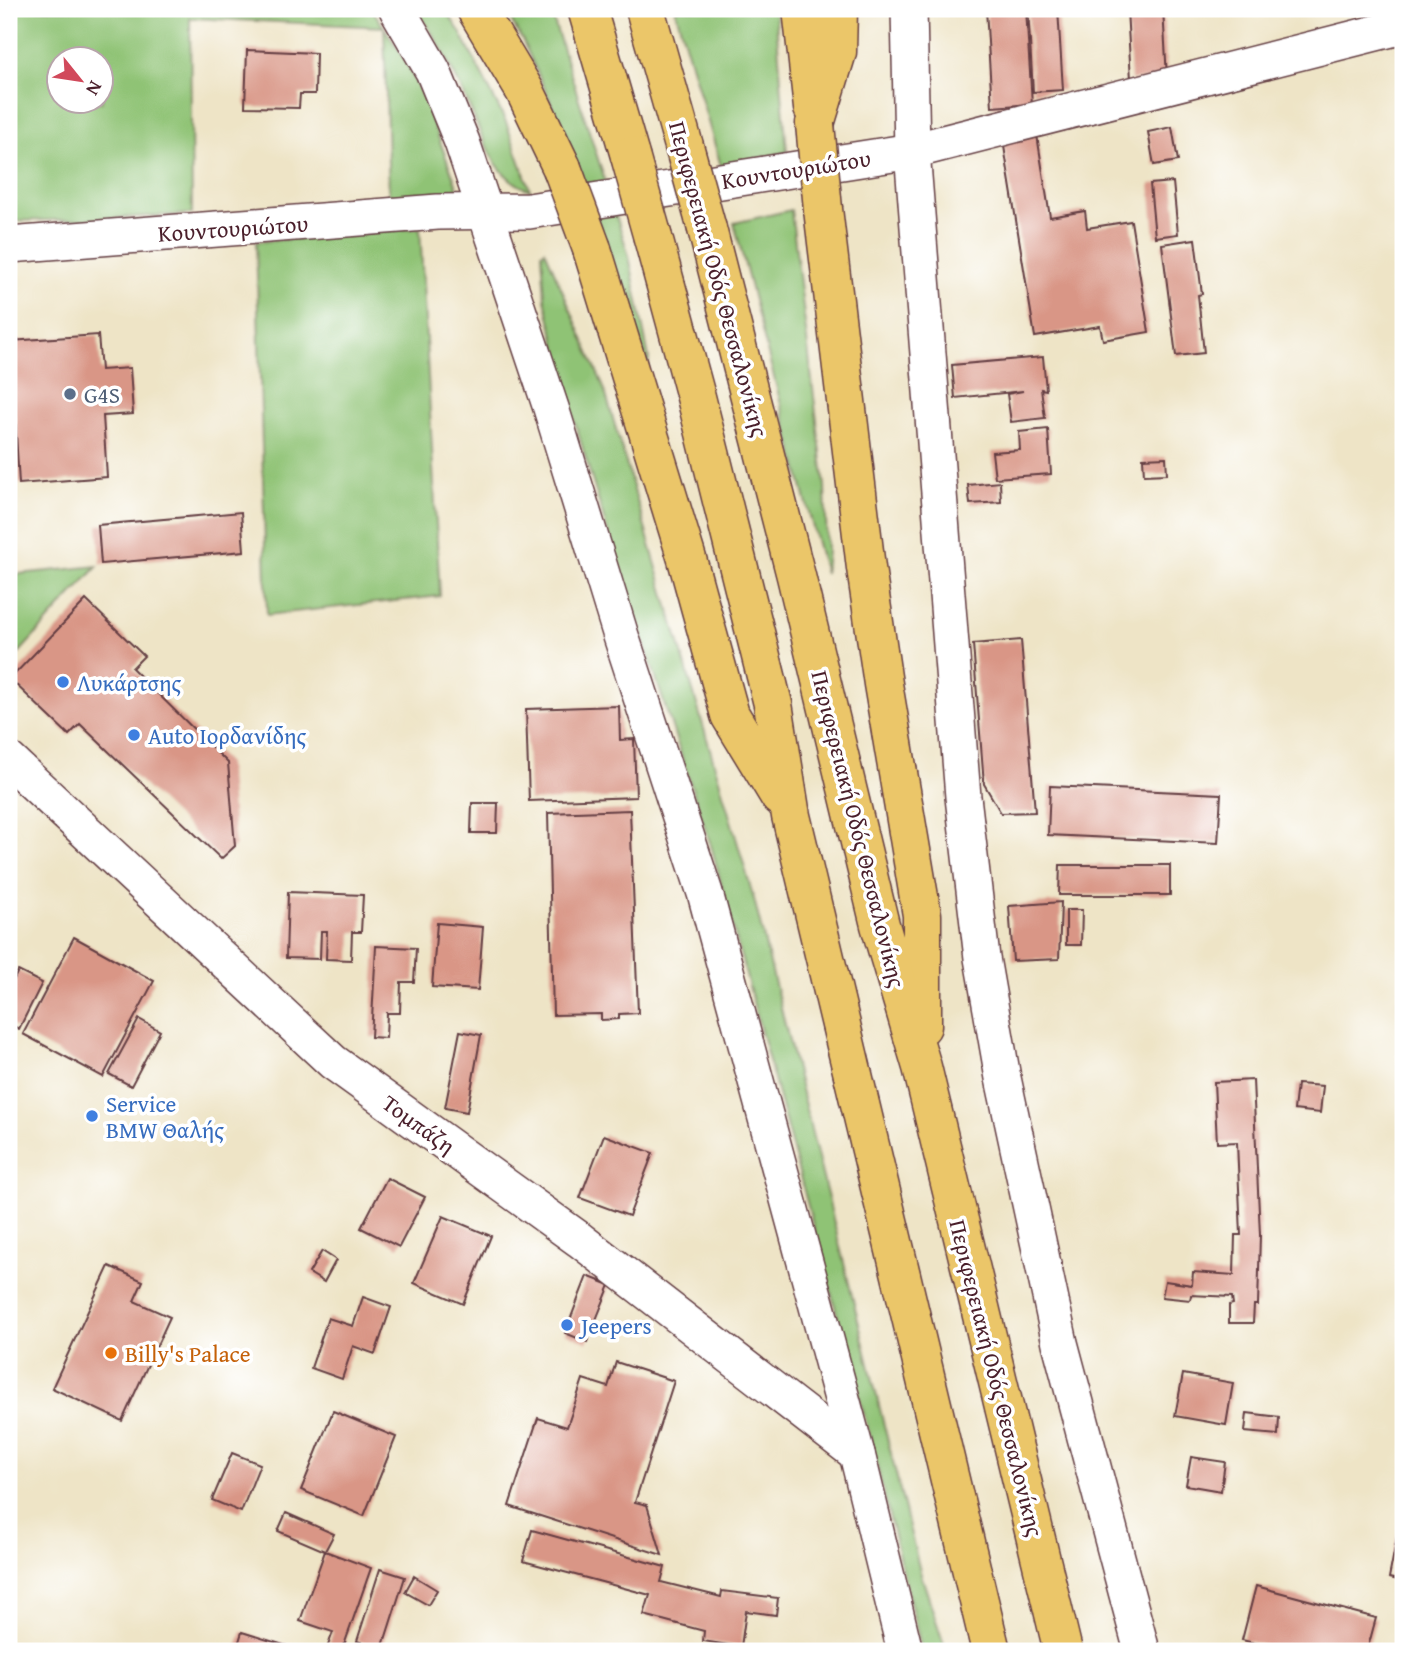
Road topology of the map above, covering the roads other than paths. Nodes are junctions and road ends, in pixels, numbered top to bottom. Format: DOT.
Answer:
graph roads {
  1 [pos="397,9"];
  2 [pos="476,9"];
  3 [pos="587,9"];
  4 [pos="645,9"];
  5 [pos="802,9"];
  6 [pos="838,9"];
  7 [pos="909,9"];
  8 [pos="1403,26"];
  9 [pos="815,124"];
  10 [pos="912,151"];
  11 [pos="486,211"];
  12 [pos="9,245"];
  13 [pos="9,760"];
  14 [pos="791,816"];
  15 [pos="922,1067"];
  16 [pos="857,1454"];
  17 [pos="905,1651"];
  18 [pos="991,1651"];
  19 [pos="1063,1651"];
  20 [pos="1142,1651"];
  1 -- 11 [label="street"];
  2 -- 14 [label="highway, bridge"];
  3 -- 14 [label="highway, bridge"];
  4 -- 15 [label="highway, Περιφερειακή Οδός Θεσσαλονίκης, bridge"];
  5 -- 9 [label="highway"];
  6 -- 9 [label="highway"];
  7 -- 10 [label="street"];
  8 -- 10 [label="street, Κουντουριώτου"];
  9 -- 15 [label="highway, bridge"];
  10 -- 11 [label="street, Κουντουριώτου"];
  10 -- 20 [label="street"];
  11 -- 12 [label="street, Κουντουριώτου"];
  11 -- 16 [label="street"];
  13 -- 16 [label="street, Τομπάζη"];
  14 -- 18 [label="highway"];
  15 -- 19 [label="highway, Περιφερειακή Οδός Θεσσαλονίκης"];
  16 -- 17 [label="street"];
}
